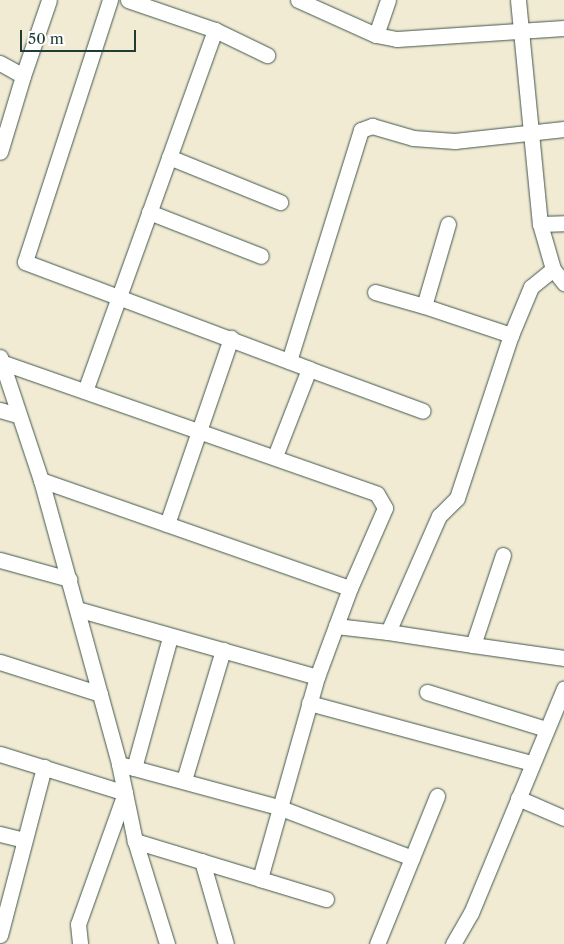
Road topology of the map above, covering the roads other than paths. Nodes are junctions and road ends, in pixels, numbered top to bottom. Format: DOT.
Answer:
graph roads {
  1 [pos="49,0"];
  2 [pos="110,0"];
  3 [pos="128,0"];
  4 [pos="298,0"];
  5 [pos="388,0"];
  6 [pos="518,0"];
  7 [pos="564,28"];
  8 [pos="215,30"];
  9 [pos="520,32"];
  10 [pos="376,35"];
  11 [pos="267,55"];
  12 [pos="0,64"];
  13 [pos="23,76"];
  14 [pos="564,129"];
  15 [pos="529,131"];
  16 [pos="0,152"];
  17 [pos="169,157"];
  18 [pos="280,202"];
  19 [pos="149,212"];
  20 [pos="564,223"];
  21 [pos="448,224"];
  22 [pos="540,224"];
  23 [pos="260,256"];
  24 [pos="553,269"];
  25 [pos="564,283"];
  26 [pos="375,292"];
  27 [pos="118,298"];
  28 [pos="424,306"];
  29 [pos="511,335"];
  30 [pos="231,338"];
  31 [pos="1,359"];
  32 [pos="289,361"];
  33 [pos="309,369"];
  34 [pos="85,391"];
  35 [pos="0,410"];
  36 [pos="423,411"];
  37 [pos="18,415"];
  38 [pos="200,430"];
  39 [pos="275,456"];
  40 [pos="41,480"];
  41 [pos="167,524"];
  42 [pos="503,555"];
  43 [pos="0,560"];
  44 [pos="69,579"];
  45 [pos="350,588"];
  46 [pos="77,609"];
  47 [pos="336,626"];
  48 [pos="388,632"];
  49 [pos="170,637"];
  50 [pos="473,646"];
  51 [pos="223,650"];
  52 [pos="564,658"];
  53 [pos="0,662"];
  54 [pos="316,677"];
  55 [pos="564,688"];
  56 [pos="427,692"];
  57 [pos="100,694"];
  58 [pos="309,703"];
  59 [pos="546,729"];
  60 [pos="0,754"];
  61 [pos="532,763"];
  62 [pos="126,766"];
  63 [pos="44,767"];
  64 [pos="184,780"];
  65 [pos="125,793"];
  66 [pos="437,796"];
  67 [pos="518,798"];
  68 [pos="278,807"];
  69 [pos="564,818"];
  70 [pos="0,834"];
  71 [pos="24,840"];
  72 [pos="135,841"];
  73 [pos="412,858"];
  74 [pos="202,861"];
  75 [pos="260,879"];
  76 [pos="326,899"];
  77 [pos="1,926"];
  78 [pos="80,944"];
  79 [pos="167,944"];
  80 [pos="226,944"];
  81 [pos="377,944"];
  82 [pos="453,944"];
  1 -- 13 [label="street"];
  2 -- 27 [label="street"];
  3 -- 8 [label="street"];
  4 -- 10 [label="street"];
  5 -- 10 [label="street"];
  6 -- 9 [label="street"];
  7 -- 9 [label="street"];
  8 -- 11 [label="street"];
  8 -- 17 [label="street"];
  9 -- 10 [label="street"];
  9 -- 15 [label="street"];
  12 -- 13 [label="street"];
  13 -- 16 [label="street"];
  14 -- 15 [label="street"];
  15 -- 22 [label="street"];
  15 -- 32 [label="street"];
  17 -- 18 [label="street"];
  17 -- 19 [label="street"];
  19 -- 23 [label="street"];
  19 -- 27 [label="street"];
  20 -- 22 [label="street"];
  21 -- 28 [label="street"];
  22 -- 24 [label="street"];
  24 -- 25 [label="street"];
  24 -- 29 [label="street"];
  26 -- 28 [label="street"];
  27 -- 30 [label="street"];
  27 -- 34 [label="street"];
  28 -- 29 [label="street"];
  29 -- 48 [label="street"];
  30 -- 32 [label="street"];
  30 -- 38 [label="street"];
  31 -- 34 [label="street"];
  31 -- 37 [label="street"];
  32 -- 33 [label="street"];
  33 -- 36 [label="street"];
  33 -- 39 [label="street"];
  34 -- 38 [label="street"];
  35 -- 37 [label="street"];
  37 -- 40 [label="street"];
  38 -- 39 [label="street"];
  38 -- 41 [label="street"];
  39 -- 45 [label="street"];
  40 -- 41 [label="street"];
  40 -- 44 [label="street"];
  41 -- 45 [label="street"];
  42 -- 50 [label="street"];
  43 -- 44 [label="street"];
  44 -- 46 [label="street"];
  45 -- 47 [label="street"];
  46 -- 49 [label="street"];
  46 -- 57 [label="street"];
  47 -- 48 [label="street"];
  47 -- 54 [label="street"];
  48 -- 50 [label="street"];
  49 -- 51 [label="street"];
  49 -- 62 [label="street"];
  50 -- 52 [label="street"];
  51 -- 54 [label="street"];
  51 -- 64 [label="street"];
  53 -- 57 [label="street"];
  54 -- 58 [label="street"];
  55 -- 59 [label="street"];
  56 -- 59 [label="street"];
  57 -- 62 [label="street"];
  58 -- 61 [label="street"];
  58 -- 68 [label="street"];
  59 -- 61 [label="street"];
  60 -- 63 [label="street"];
  61 -- 67 [label="street"];
  62 -- 64 [label="street"];
  62 -- 65 [label="street"];
  63 -- 65 [label="street"];
  63 -- 71 [label="street"];
  64 -- 68 [label="street"];
  65 -- 72 [label="street"];
  65 -- 78 [label="street"];
  66 -- 73 [label="street"];
  67 -- 69 [label="street"];
  67 -- 82 [label="street"];
  68 -- 73 [label="street"];
  68 -- 75 [label="street"];
  70 -- 71 [label="street"];
  71 -- 77 [label="street"];
  72 -- 74 [label="street"];
  72 -- 79 [label="street"];
  73 -- 81 [label="street"];
  74 -- 75 [label="street"];
  74 -- 80 [label="street"];
  75 -- 76 [label="street"];
}
